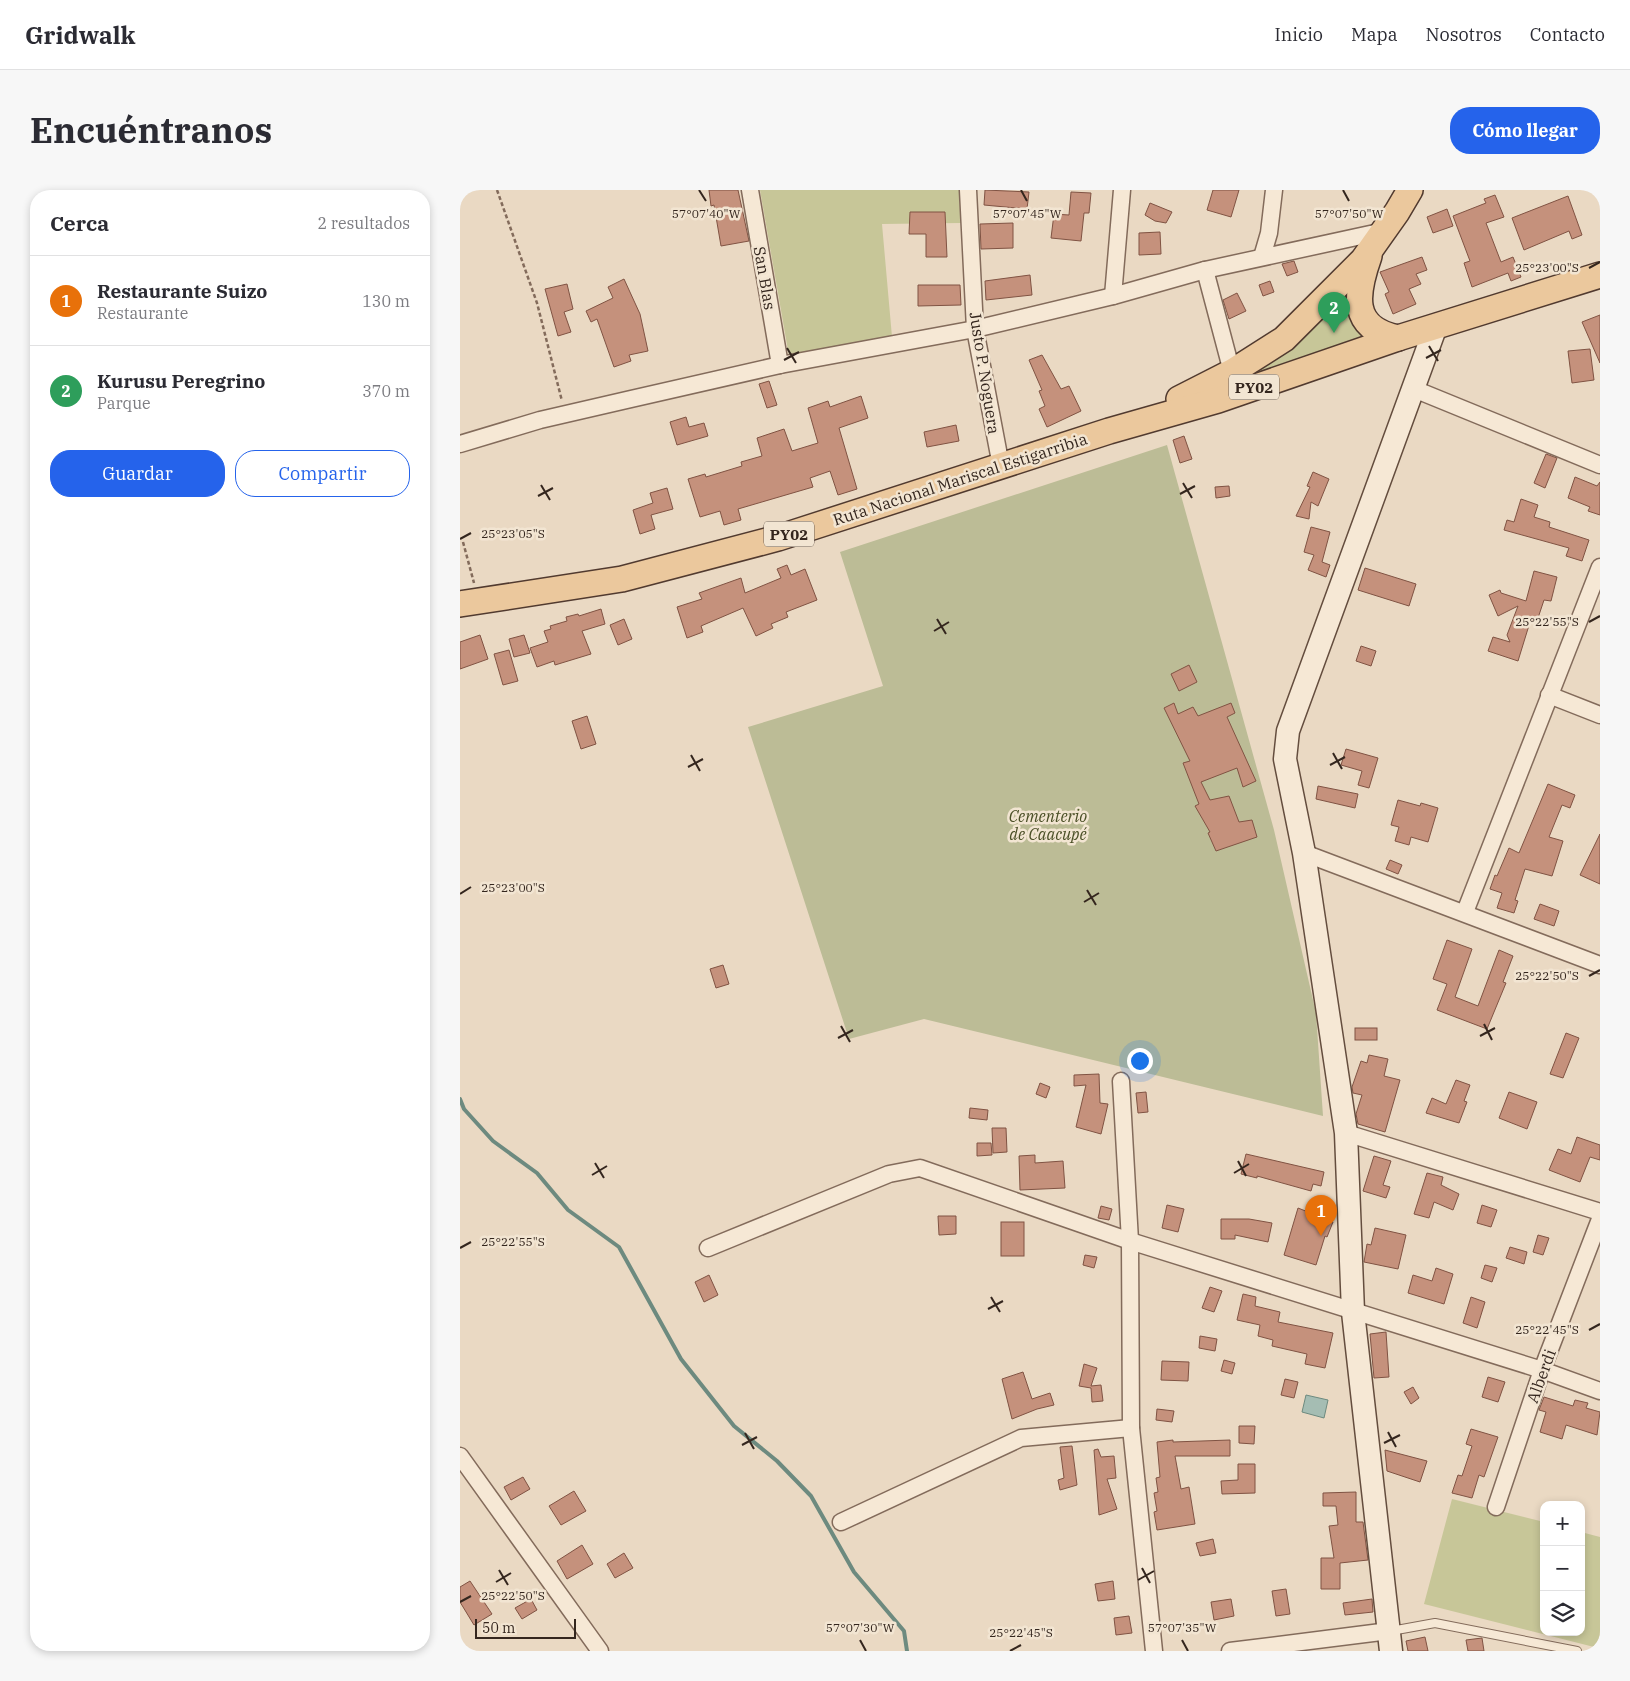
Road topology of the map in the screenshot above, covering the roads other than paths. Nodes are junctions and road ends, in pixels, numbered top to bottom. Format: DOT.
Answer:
graph roads {
  1 [pos="750,190"];
  2 [pos="968,190"];
  3 [pos="1122,190"];
  4 [pos="1274,190"];
  5 [pos="1410,190"];
  6 [pos="1378,239"];
  7 [pos="1262,257"];
  8 [pos="1205,270"];
  9 [pos="1600,275"];
  10 [pos="1113,296"];
  11 [pos="1436,326"];
  12 [pos="975,329"];
  13 [pos="1398,338"];
  14 [pos="780,365"];
  15 [pos="1232,372"];
  16 [pos="1414,389"];
  17 [pos="1109,431"];
  18 [pos="460,444"];
  19 [pos="1600,465"];
  20 [pos="1001,466"];
  21 [pos="1600,567"];
  22 [pos="470,602"];
  23 [pos="1549,695"];
  24 [pos="1600,715"];
  25 [pos="1304,853"];
  26 [pos="1465,912"];
  27 [pos="1600,966"];
  28 [pos="1121,1081"];
  29 [pos="1346,1133"];
  30 [pos="1600,1212"];
  31 [pos="1600,1219"];
  32 [pos="1130,1241"];
  33 [pos="708,1248"];
  34 [pos="1353,1312"];
  35 [pos="1542,1370"];
  36 [pos="1600,1391"];
  37 [pos="1131,1428"];
  38 [pos="460,1456"];
  39 [pos="1496,1507"];
  40 [pos="841,1522"];
  41 [pos="1390,1641"];
  42 [pos="600,1651"];
  43 [pos="1154,1651"];
  44 [pos="1230,1651"];
  45 [pos="1577,1651"];
  1 -- 14 [label="street, San Blas"];
  2 -- 12 [label="street, Justo P. Noguera"];
  3 -- 10 [label="street"];
  4 -- 7 [label="street"];
  5 -- 6 [label="main road, Ruta Nacional Mariscal Estigarribia / PY02"];
  6 -- 7 [label="street"];
  6 -- 13 [label="main road"];
  6 -- 15 [label="main road, Ruta Nacional Mariscal Estigarribia / PY02"];
  7 -- 8 [label="street"];
  8 -- 10 [label="street"];
  8 -- 15 [label="street"];
  9 -- 11 [label="main road, PY02"];
  10 -- 12 [label="street"];
  11 -- 13 [label="main road, PY02"];
  11 -- 16 [label="street"];
  12 -- 14 [label="street"];
  12 -- 20 [label="street, Justo P. Noguera"];
  13 -- 17 [label="main road, Ruta Nacional Mariscal Estigarribia / PY02"];
  14 -- 18 [label="street"];
  15 -- 17 [label="main road, Ruta Nacional Mariscal Estigarribia / PY02"];
  16 -- 19 [label="street"];
  16 -- 25 [label="street"];
  17 -- 20 [label="main road, Ruta Nacional Mariscal Estigarribia / PY02"];
  20 -- 22 [label="main road, Ruta Nacional Mariscal Estigarribia / PY02"];
  21 -- 23 [label="street"];
  23 -- 24 [label="street"];
  23 -- 26 [label="street"];
  25 -- 26 [label="street"];
  25 -- 29 [label="street"];
  26 -- 27 [label="street"];
  28 -- 32 [label="street"];
  29 -- 30 [label="street"];
  29 -- 34 [label="street"];
  31 -- 35 [label="street, Alberdi"];
  32 -- 33 [label="street"];
  32 -- 34 [label="street"];
  32 -- 37 [label="street"];
  34 -- 35 [label="street"];
  34 -- 41 [label="street"];
  35 -- 36 [label="street"];
  35 -- 39 [label="street, Alberdi"];
  37 -- 40 [label="street"];
  37 -- 43 [label="street"];
  38 -- 42 [label="street"];
  41 -- 44 [label="street"];
  41 -- 45 [label="lane"];
}
